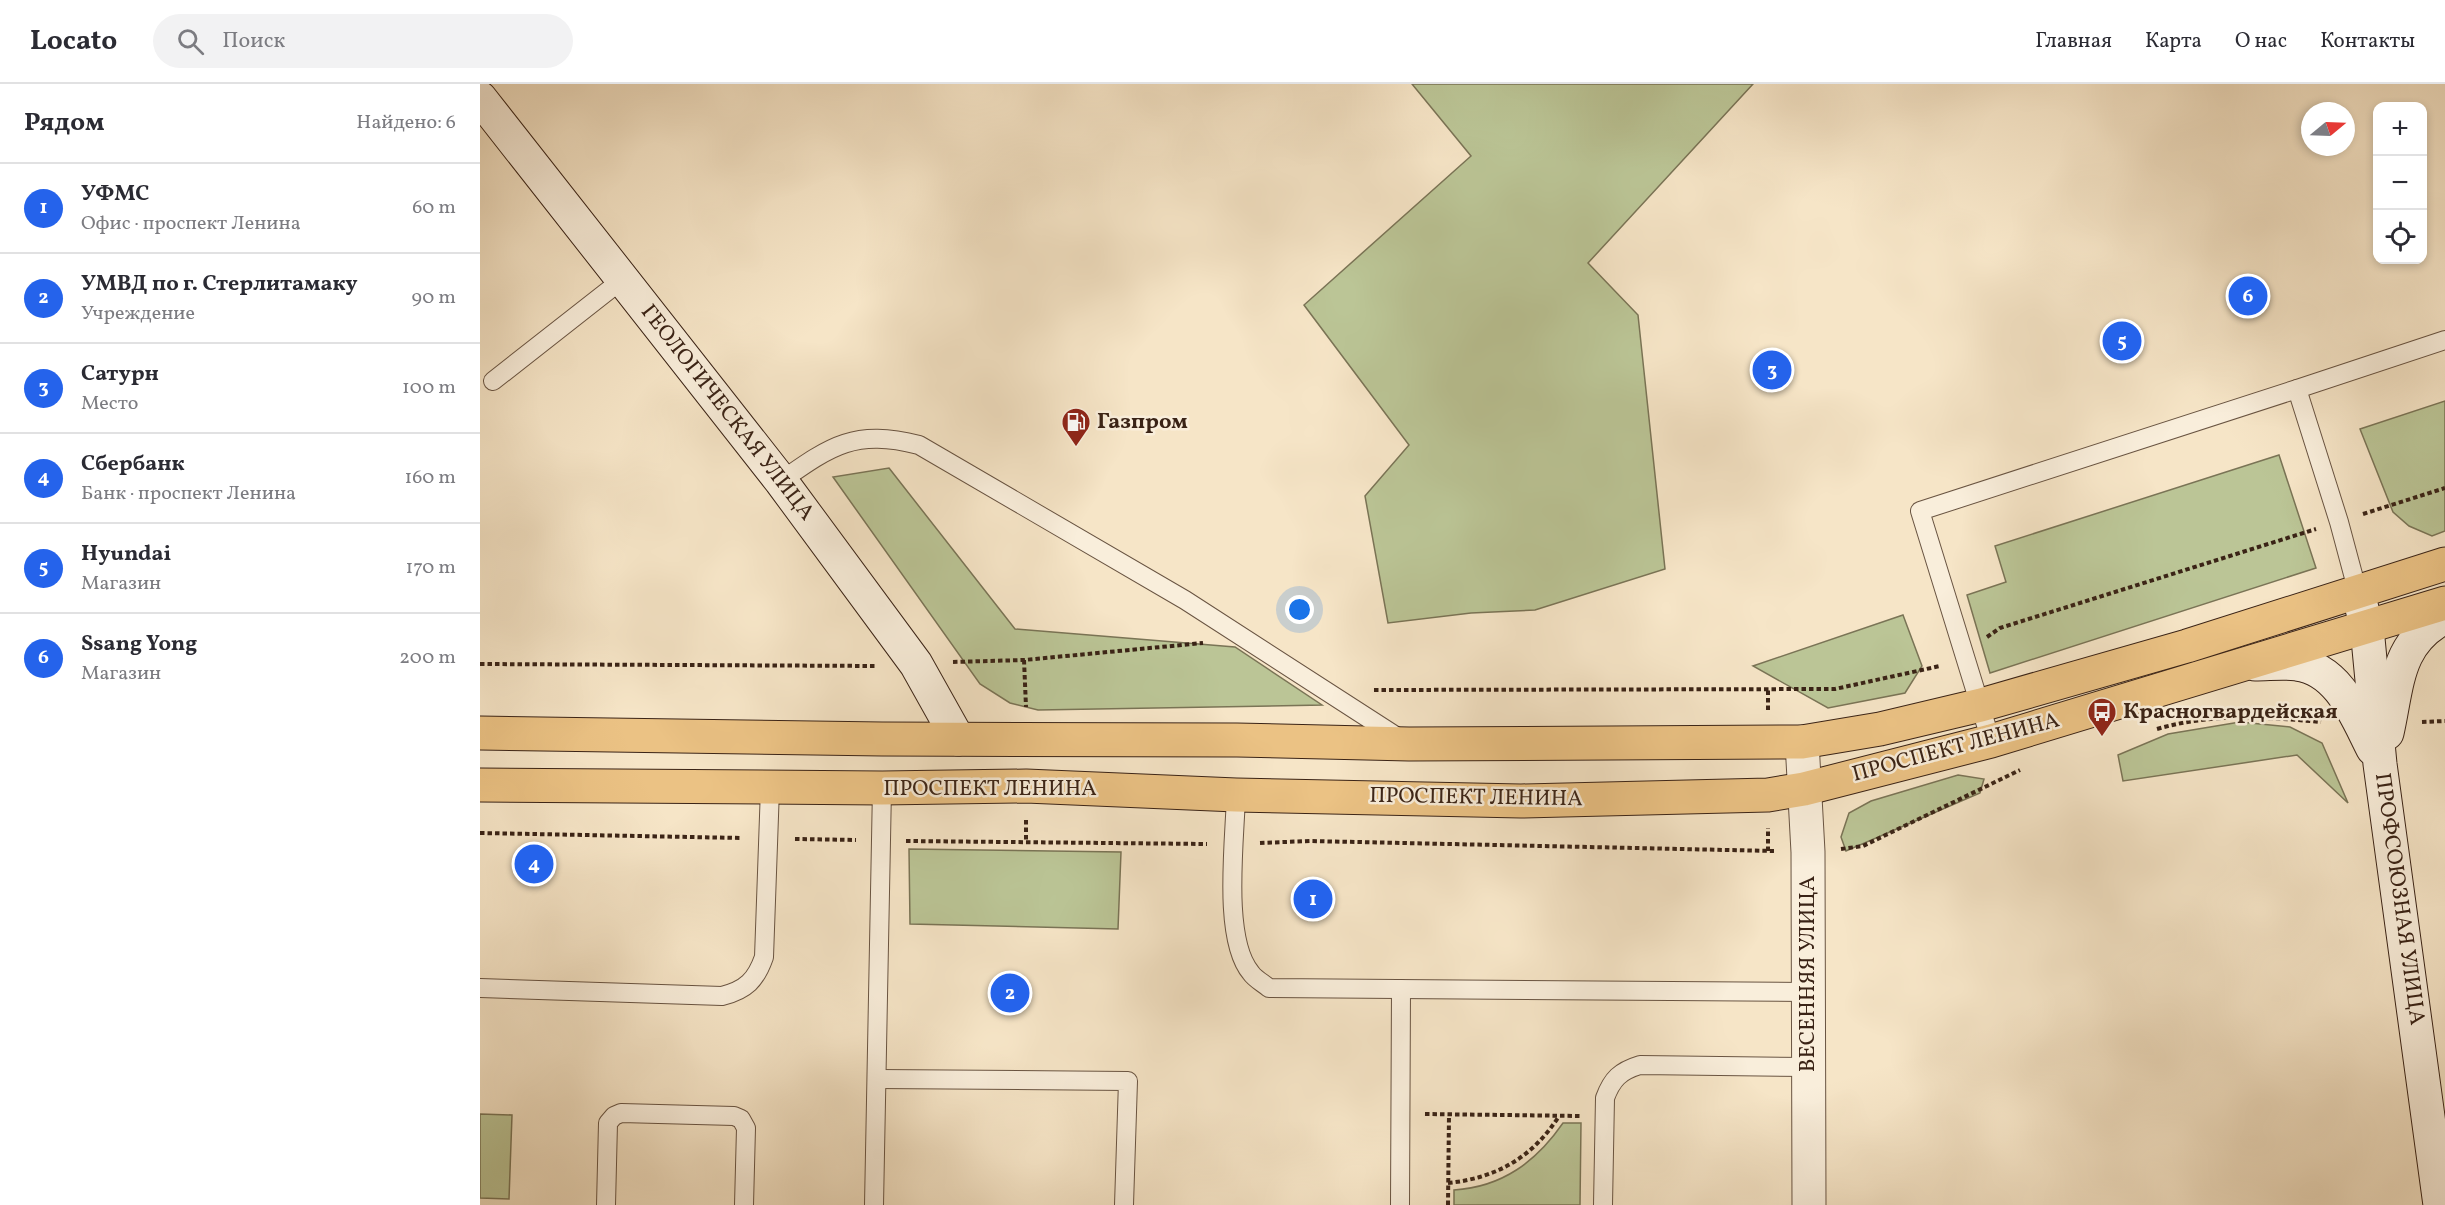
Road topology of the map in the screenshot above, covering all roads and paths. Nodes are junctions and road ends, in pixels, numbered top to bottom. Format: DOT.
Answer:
graph roads {
  1 [pos="480,98"];
  2 [pos="623,279"];
  3 [pos="2445,340"];
  4 [pos="493,381"];
  5 [pos="2297,389"];
  6 [pos="781,481"];
  7 [pos="2445,488"];
  8 [pos="2339,522"];
  9 [pos="2445,564"];
  10 [pos="2358,593"];
  11 [pos="2445,603"];
  12 [pos="2445,616"];
  13 [pos="2367,628"];
  14 [pos="1245,639"];
  15 [pos="1964,652"];
  16 [pos="1024,660"];
  17 [pos="480,664"];
  18 [pos="916,664"];
  19 [pos="2248,664"];
  20 [pos="1322,690"];
  21 [pos="1768,690"];
  22 [pos="1981,705"];
  23 [pos="1026,711"];
  24 [pos="1768,717"];
  25 [pos="2445,721"];
  26 [pos="2374,724"];
  27 [pos="2150,731"];
  28 [pos="480,733"];
  29 [pos="958,739"];
  30 [pos="1991,741"];
  31 [pos="1802,742"];
  32 [pos="1409,744"];
  33 [pos="2380,764"];
  34 [pos="2030,765"];
  35 [pos="480,785"];
  36 [pos="770,788"];
  37 [pos="882,788"];
  38 [pos="1804,789"];
  39 [pos="1236,795"];
  40 [pos="1026,810"];
  41 [pos="1768,822"];
  42 [pos="480,833"];
  43 [pos="768,838"];
  44 [pos="881,840"];
  45 [pos="1026,842"];
  46 [pos="1235,844"];
  47 [pos="1768,851"];
  48 [pos="1808,852"];
  49 [pos="480,988"];
  50 [pos="1401,989"];
  51 [pos="1808,993"];
  52 [pos="1808,1067"];
  53 [pos="877,1079"];
  54 [pos="1400,1114"];
  55 [pos="1449,1114"];
  56 [pos="1559,1116"];
  57 [pos="1604,1116"];
  58 [pos="1448,1183"];
  59 [pos="606,1205"];
  60 [pos="744,1205"];
  61 [pos="874,1205"];
  62 [pos="1124,1205"];
  63 [pos="1400,1205"];
  64 [pos="1448,1205"];
  65 [pos="1604,1205"];
  66 [pos="1809,1205"];
  67 [pos="2440,1205"];
  1 -- 2 [label="main road, ГЕОЛОГИЧЕСКАЯ УЛИЦА"];
  2 -- 4 [label="lane"];
  2 -- 6 [label="main road, ГЕОЛОГИЧЕСКАЯ УЛИЦА"];
  3 -- 5 [label="lane"];
  5 -- 8 [label="lane"];
  5 -- 15 [label="lane"];
  6 -- 14 [label="lane"];
  6 -- 18 [label="main road, ГЕОЛОГИЧЕСКАЯ УЛИЦА"];
  7 -- 8 [label="path"];
  8 -- 10 [label="lane"];
  8 -- 15 [label="path"];
  9 -- 10 [label="main road, ПРОСПЕКТ ЛЕНИНА"];
  10 -- 13 [label="main road, ПРОФСОЮЗНАЯ УЛИЦА"];
  10 -- 22 [label="main road, ПРОСПЕКТ ЛЕНИНА"];
  11 -- 13 [label="main road, ПРОСПЕКТ ЛЕНИНА"];
  12 -- 26 [label="main road"];
  13 -- 19 [label="main road, ПРОСПЕКТ ЛЕНИНА"];
  13 -- 33 [label="main road, ПРОФСОЮЗНАЯ УЛИЦА"];
  14 -- 16 [label="path"];
  14 -- 20 [label="lane"];
  15 -- 21 [label="path"];
  15 -- 22 [label="lane"];
  16 -- 18 [label="path"];
  16 -- 23 [label="path"];
  17 -- 18 [label="path"];
  18 -- 29 [label="main road, ГЕОЛОГИЧЕСКАЯ УЛИЦА"];
  19 -- 26 [label="main road"];
  19 -- 30 [label="main road, ПРОСПЕКТ ЛЕНИНА"];
  20 -- 21 [label="path"];
  20 -- 32 [label="lane"];
  21 -- 24 [label="path"];
  22 -- 30 [label="lane"];
  22 -- 31 [label="main road, ПРОСПЕКТ ЛЕНИНА"];
  25 -- 26 [label="path"];
  26 -- 27 [label="path"];
  26 -- 33 [label="main road"];
  28 -- 29 [label="main road, ПРОСПЕКТ ЛЕНИНА"];
  29 -- 32 [label="main road, ПРОСПЕКТ ЛЕНИНА"];
  30 -- 38 [label="main road, ПРОСПЕКТ ЛЕНИНА"];
  31 -- 32 [label="main road, ПРОСПЕКТ ЛЕНИНА"];
  31 -- 38 [label="main road, ВЕСЕННЯЯ УЛИЦА"];
  33 -- 67 [label="main road, ПРОФСОЮЗНАЯ УЛИЦА"];
  34 -- 48 [label="path"];
  35 -- 36 [label="main road, ПРОСПЕКТ ЛЕНИНА"];
  36 -- 37 [label="main road, ПРОСПЕКТ ЛЕНИНА"];
  36 -- 43 [label="lane"];
  37 -- 39 [label="main road, ПРОСПЕКТ ЛЕНИНА"];
  37 -- 44 [label="lane"];
  38 -- 39 [label="main road, ПРОСПЕКТ ЛЕНИНА"];
  38 -- 48 [label="main road, ВЕСЕННЯЯ УЛИЦА"];
  39 -- 46 [label="lane"];
  40 -- 45 [label="path"];
  41 -- 47 [label="path"];
  42 -- 43 [label="path"];
  43 -- 44 [label="path"];
  43 -- 49 [label="lane"];
  44 -- 45 [label="path"];
  44 -- 53 [label="lane"];
  45 -- 46 [label="path"];
  46 -- 47 [label="path"];
  46 -- 50 [label="lane"];
  47 -- 48 [label="path"];
  48 -- 51 [label="main road, ВЕСЕННЯЯ УЛИЦА"];
  50 -- 51 [label="lane"];
  50 -- 54 [label="lane"];
  51 -- 52 [label="main road, ВЕСЕННЯЯ УЛИЦА"];
  52 -- 57 [label="lane"];
  52 -- 66 [label="main road, ВЕСЕННЯЯ УЛИЦА"];
  53 -- 61 [label="lane"];
  53 -- 62 [label="lane"];
  54 -- 55 [label="path"];
  54 -- 63 [label="lane"];
  55 -- 56 [label="path"];
  55 -- 58 [label="path"];
  56 -- 57 [label="path"];
  56 -- 58 [label="path"];
  57 -- 65 [label="lane"];
  58 -- 64 [label="path"];
  59 -- 60 [label="lane"];
}
